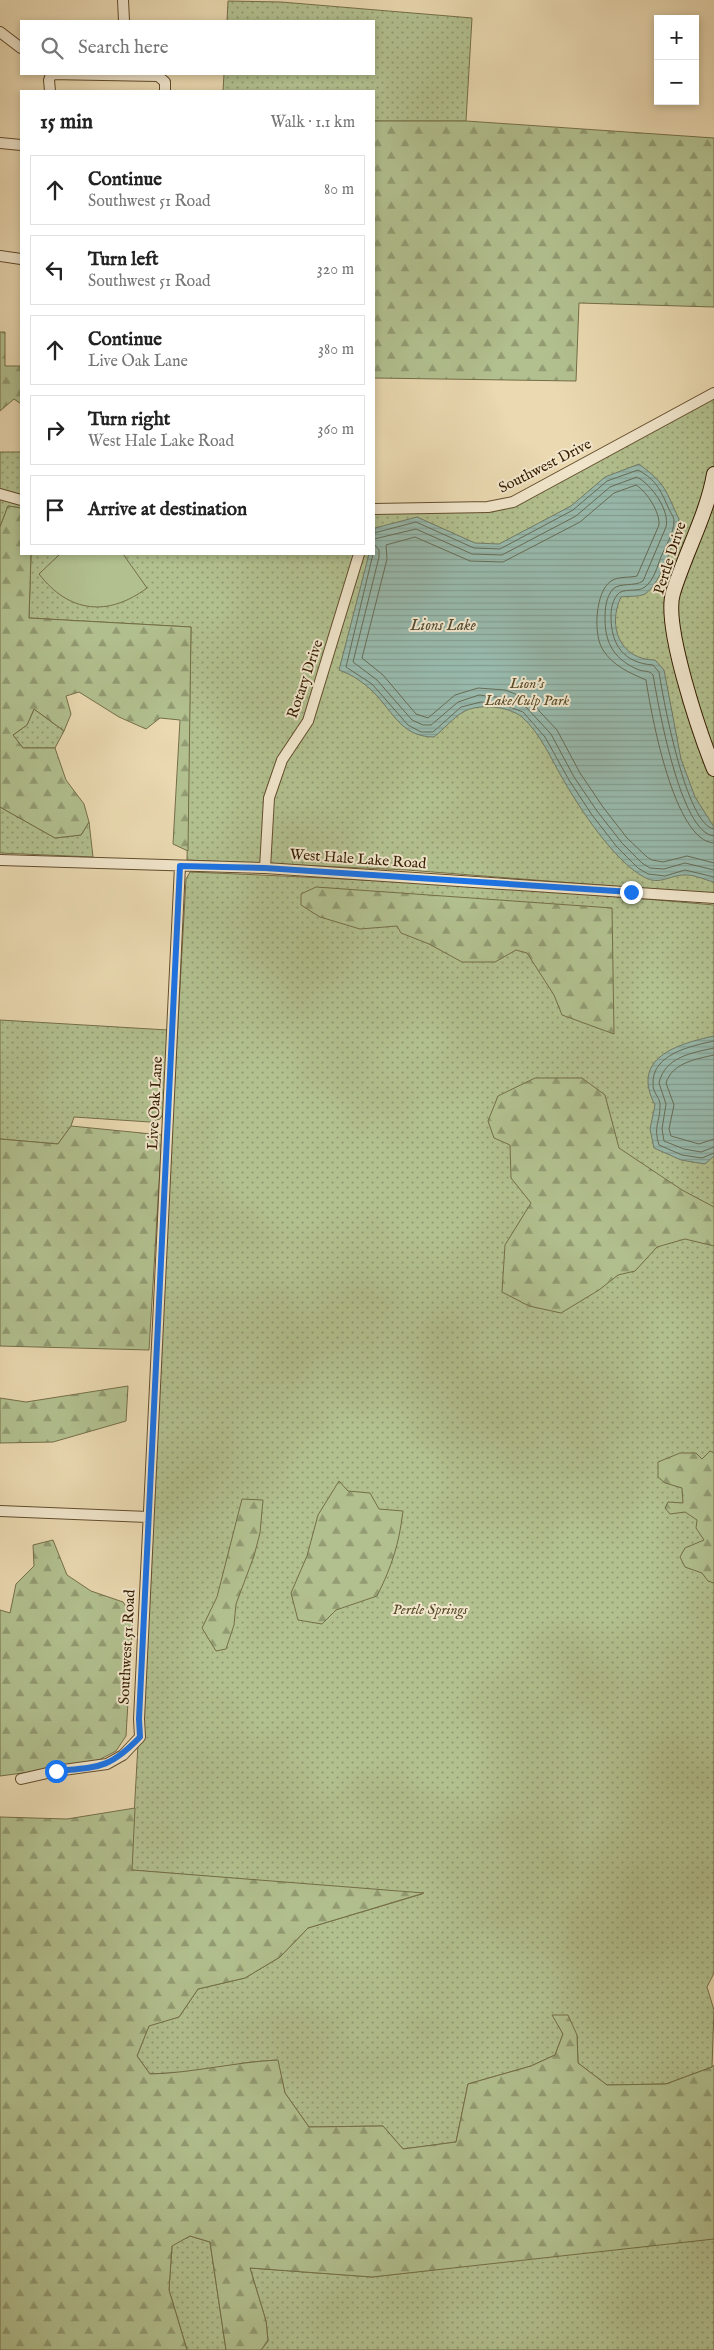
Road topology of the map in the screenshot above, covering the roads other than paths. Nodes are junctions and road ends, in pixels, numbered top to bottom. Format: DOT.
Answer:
graph roads {
  1 [pos="123,0"];
  2 [pos="124,20"];
  3 [pos="0,32"];
  4 [pos="20,47"];
  5 [pos="50,75"];
  6 [pos="128,75"];
  7 [pos="50,90"];
  8 [pos="165,90"];
  9 [pos="0,143"];
  10 [pos="20,145"];
  11 [pos="0,256"];
  12 [pos="20,259"];
  13 [pos="714,393"];
  14 [pos="714,474"];
  15 [pos="0,494"];
  16 [pos="20,500"];
  17 [pos="375,509"];
  18 [pos="359,555"];
  19 [pos="714,769"];
  20 [pos="0,860"];
  21 [pos="180,866"];
  22 [pos="265,868"];
  23 [pos="714,898"];
  24 [pos="156,1342"];
  25 [pos="0,1511"];
  26 [pos="148,1517"];
  27 [pos="20,1779"];
  1 -- 2 [label="street"];
  3 -- 4 [label="street"];
  5 -- 7 [label="street"];
  6 -- 8 [label="street"];
  9 -- 10 [label="street"];
  11 -- 12 [label="street"];
  13 -- 17 [label="street, Southwest Drive"];
  14 -- 19 [label="street, Pertle Drive"];
  15 -- 16 [label="street"];
  18 -- 22 [label="street, Rotary Drive"];
  20 -- 21 [label="street, West Hale Lake Road"];
  21 -- 22 [label="street, West Hale Lake Road"];
  21 -- 24 [label="street, Live Oak Lane"];
  22 -- 23 [label="street, West Hale Lake Road"];
  24 -- 26 [label="street, Southwest 51 Road"];
  25 -- 26 [label="street"];
  26 -- 27 [label="street, Southwest 51 Road"];
}
